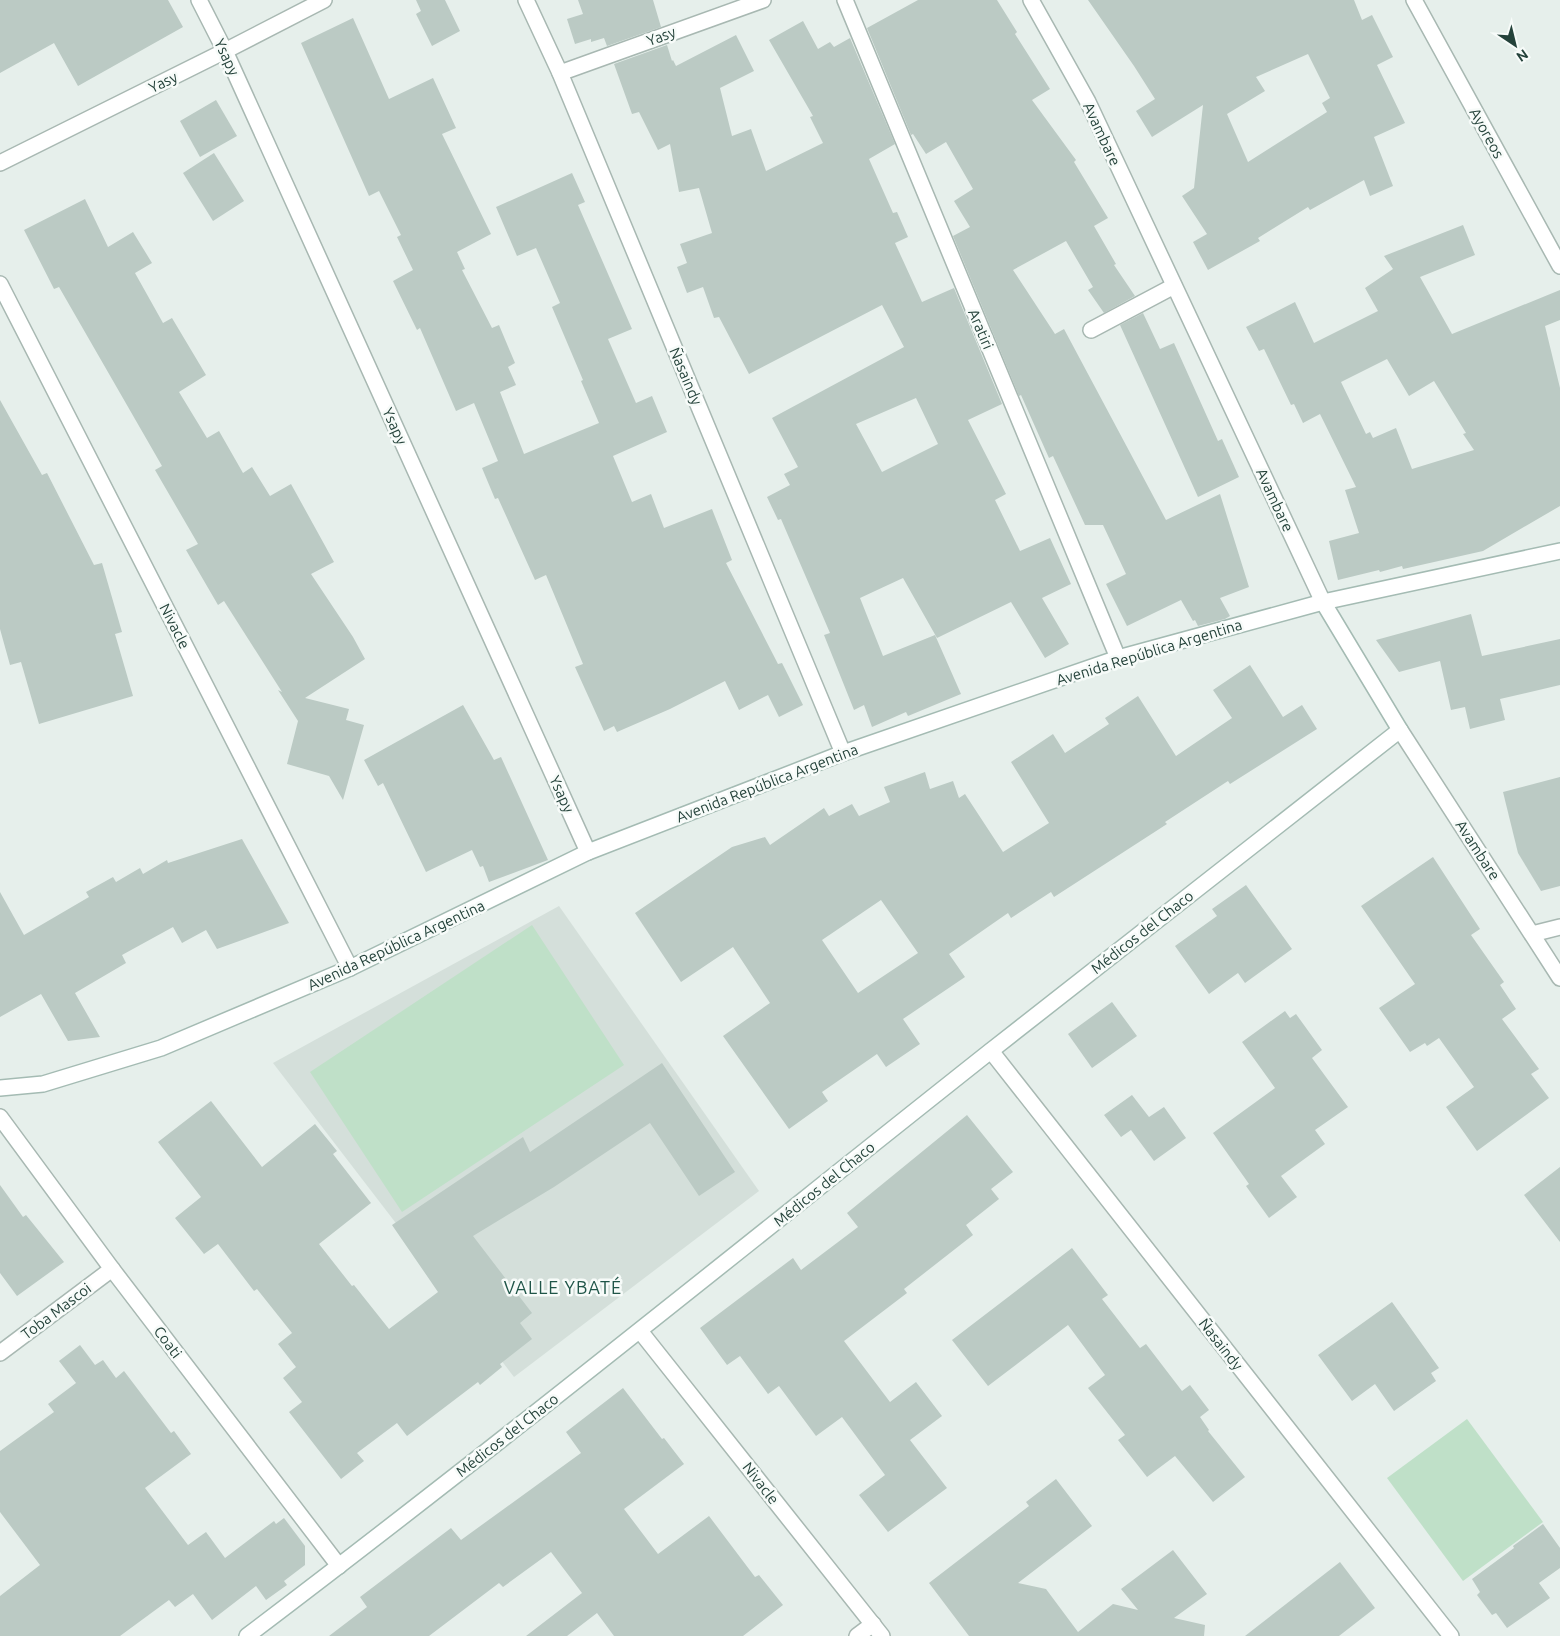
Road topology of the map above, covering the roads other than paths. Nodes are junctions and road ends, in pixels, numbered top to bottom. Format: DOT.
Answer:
graph roads {
  1 [pos="199,0"];
  2 [pos="324,0"];
  3 [pos="526,0"];
  4 [pos="763,0"];
  5 [pos="844,0"];
  6 [pos="1031,0"];
  7 [pos="1414,0"];
  8 [pos="226,51"];
  9 [pos="560,73"];
  10 [pos="0,163"];
  11 [pos="1560,266"];
  12 [pos="0,284"];
  13 [pos="1174,286"];
  14 [pos="1092,330"];
  15 [pos="1560,551"];
  16 [pos="1324,602"];
  17 [pos="1118,658"];
  18 [pos="1400,730"];
  19 [pos="843,753"];
  20 [pos="588,852"];
  21 [pos="1560,927"];
  22 [pos="1532,934"];
  23 [pos="350,968"];
  24 [pos="1560,978"];
  25 [pos="991,1051"];
  26 [pos="0,1088"];
  27 [pos="0,1117"];
  28 [pos="112,1269"];
  29 [pos="640,1331"];
  30 [pos="0,1353"];
  31 [pos="340,1566"];
  32 [pos="877,1630"];
  33 [pos="247,1636"];
  34 [pos="857,1636"];
  35 [pos="1451,1636"];
  1 -- 8 [label="street, Ysapy"];
  2 -- 8 [label="street, Yasy"];
  3 -- 9 [label="street, Ñasaindy"];
  4 -- 9 [label="street, Yasy"];
  5 -- 17 [label="street, Aratiri"];
  6 -- 13 [label="street, Avambare"];
  7 -- 11 [label="street, Ayoreos"];
  8 -- 10 [label="street, Yasy"];
  8 -- 20 [label="street, Ysapy"];
  9 -- 19 [label="street, Ñasaindy"];
  12 -- 23 [label="street, Nivacle"];
  13 -- 14 [label="street"];
  13 -- 16 [label="street, Avambare"];
  15 -- 16 [label="street, Avenida República Argentina"];
  16 -- 17 [label="street, Avenida República Argentina"];
  16 -- 18 [label="street, Avambare"];
  17 -- 19 [label="street, Avenida República Argentina"];
  18 -- 22 [label="street, Avambare"];
  18 -- 25 [label="street, Médicos del Chaco"];
  19 -- 20 [label="street, Avenida República Argentina"];
  20 -- 23 [label="street, Avenida República Argentina"];
  21 -- 22 [label="street"];
  22 -- 24 [label="street, Avambare"];
  23 -- 26 [label="street, Avenida República Argentina"];
  25 -- 29 [label="street, Médicos del Chaco"];
  25 -- 35 [label="street, Ñasaindy"];
  27 -- 28 [label="street, Coati"];
  28 -- 30 [label="street, Toba Mascoi"];
  28 -- 31 [label="street, Coati"];
  29 -- 31 [label="street, Médicos del Chaco"];
  29 -- 32 [label="street, Nivacle"];
  31 -- 33 [label="street, Médicos del Chaco"];
  32 -- 34 [label="street"];
}
